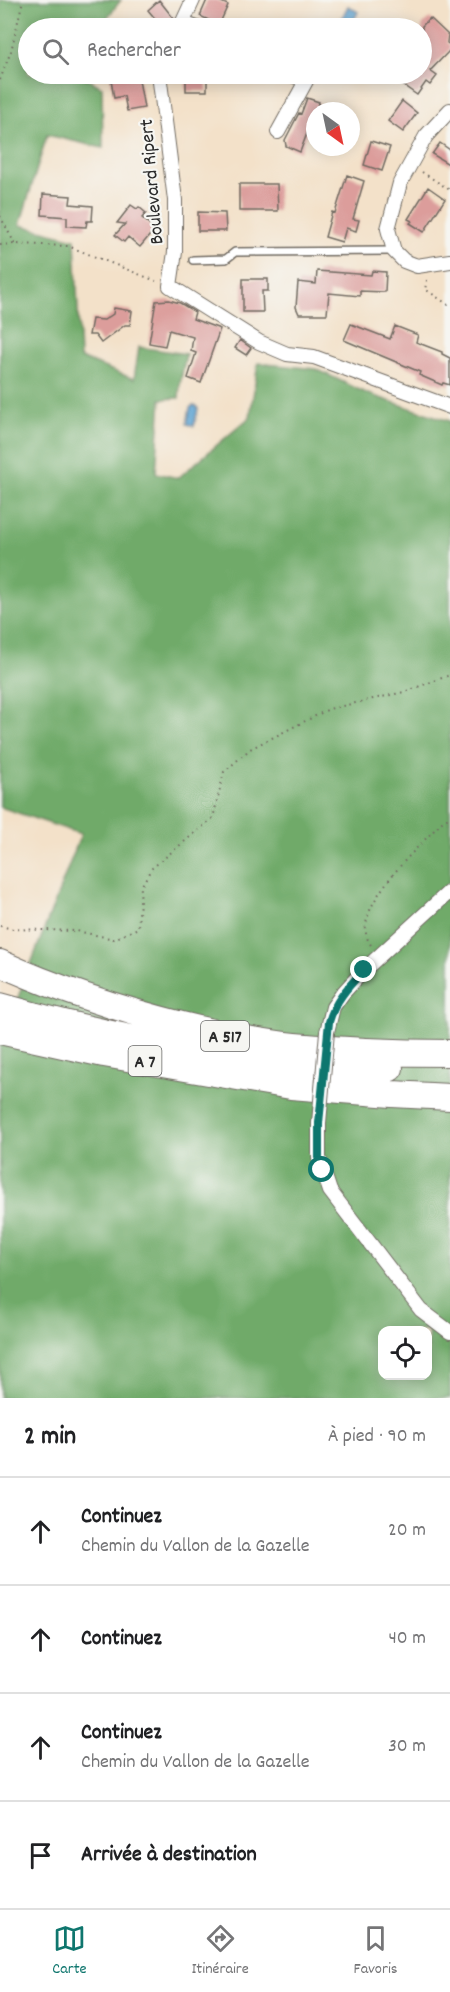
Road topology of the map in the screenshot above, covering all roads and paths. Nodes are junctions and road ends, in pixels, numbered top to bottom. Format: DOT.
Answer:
graph roads {
  1 [pos="23,0"];
  2 [pos="193,0"];
  3 [pos="19,18"];
  4 [pos="185,18"];
  5 [pos="18,21"];
  6 [pos="0,81"];
  7 [pos="160,84"];
  8 [pos="304,84"];
  9 [pos="450,110"];
  10 [pos="278,132"];
  11 [pos="410,165"];
  12 [pos="450,190"];
  13 [pos="0,216"];
  14 [pos="15,244"];
  15 [pos="0,245"];
  16 [pos="394,251"];
  17 [pos="193,260"];
  18 [pos="450,261"];
  19 [pos="430,265"];
  20 [pos="170,286"];
  21 [pos="450,306"];
  22 [pos="450,407"];
  23 [pos="450,675"];
  24 [pos="450,817"];
  25 [pos="450,891"];
  26 [pos="0,926"];
  27 [pos="380,957"];
  28 [pos="0,963"];
  29 [pos="0,1006"];
  30 [pos="0,1031"];
  31 [pos="0,1048"];
  32 [pos="450,1053"];
  33 [pos="450,1069"];
  34 [pos="291,1086"];
  35 [pos="450,1096"];
  36 [pos="450,1332"];
  1 -- 3 [label="path"];
  2 -- 4 [label="street"];
  5 -- 6 [label="path"];
  7 -- 20 [label="street, Boulevard Ripert"];
  8 -- 10 [label="street"];
  9 -- 11 [label="street"];
  11 -- 12 [label="path"];
  11 -- 16 [label="street"];
  13 -- 14 [label="path"];
  14 -- 15 [label="path"];
  14 -- 20 [label="path"];
  16 -- 17 [label="lane"];
  16 -- 19 [label="street"];
  18 -- 19 [label="street"];
  19 -- 21 [label="path"];
  20 -- 22 [label="street"];
  23 -- 26 [label="path"];
  24 -- 27 [label="path"];
  25 -- 27 [label="street"];
  27 -- 36 [label="street, bridge"];
  28 -- 32 [label="highway, A 517"];
  29 -- 33 [label="highway, A 7"];
  30 -- 34 [label="highway, A 7"];
  31 -- 34 [label="highway, A 517"];
  34 -- 35 [label="highway, A 7"];
}
